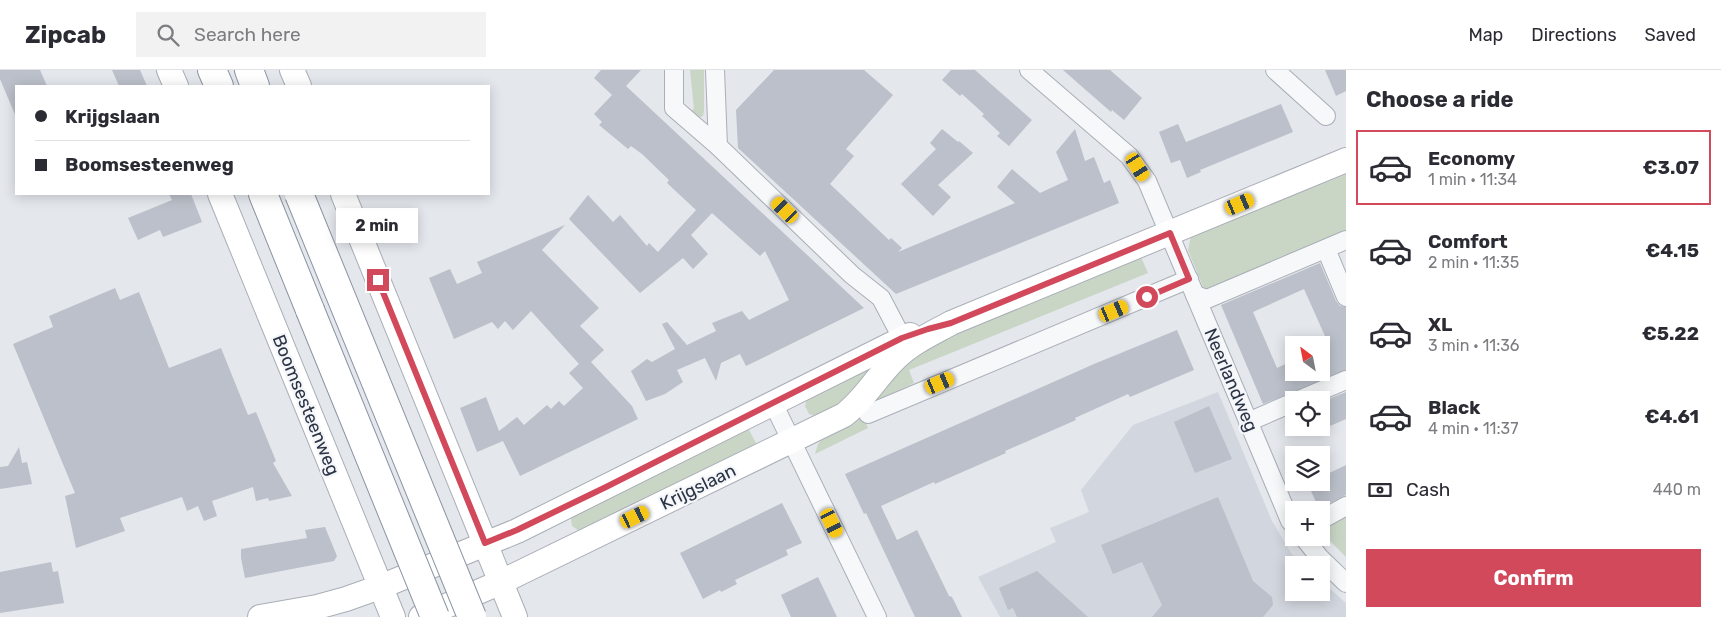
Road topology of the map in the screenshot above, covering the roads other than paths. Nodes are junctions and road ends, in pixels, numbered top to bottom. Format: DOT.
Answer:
graph roads {
  1 [pos="170,70"];
  2 [pos="212,70"];
  3 [pos="249,70"];
  4 [pos="292,70"];
  5 [pos="674,70"];
  6 [pos="715,70"];
  7 [pos="1028,70"];
  8 [pos="1275,70"];
  9 [pos="176,85"];
  10 [pos="219,85"];
  11 [pos="255,85"];
  12 [pos="299,85"];
  13 [pos="1326,116"];
  14 [pos="718,146"];
  15 [pos="1346,160"];
  16 [pos="220,195"];
  17 [pos="262,195"];
  18 [pos="299,195"];
  19 [pos="343,195"];
  20 [pos="1170,233"];
  21 [pos="1346,240"];
  22 [pos="1326,249"];
  23 [pos="1192,287"];
  24 [pos="1346,297"];
  25 [pos="951,323"];
  26 [pos="902,338"];
  27 [pos="1346,380"];
  28 [pos="1320,391"];
  29 [pos="772,402"];
  30 [pos="1285,406"];
  31 [pos="868,414"];
  32 [pos="1248,422"];
  33 [pos="791,442"];
  34 [pos="1346,506"];
  35 [pos="1285,509"];
  36 [pos="1330,515"];
  37 [pos="485,543"];
  38 [pos="1310,546"];
  39 [pos="501,582"];
  40 [pos="1346,583"];
  41 [pos="380,586"];
  42 [pos="260,617"];
  43 [pos="393,617"];
  44 [pos="421,617"];
  45 [pos="435,617"];
  46 [pos="472,617"];
  47 [pos="515,617"];
  48 [pos="877,617"];
  1 -- 9 [label="street"];
  2 -- 10 [label="highway"];
  3 -- 11 [label="highway"];
  4 -- 12 [label="street"];
  5 -- 14 [label="street"];
  6 -- 14 [label="street"];
  7 -- 20 [label="street, Neerlandweg"];
  8 -- 13 [label="street"];
  14 -- 26 [label="street"];
  15 -- 20 [label="street, Krijgslaan"];
  16 -- 41 [label="street, Boomsesteenweg"];
  17 -- 45 [label="highway, bridge"];
  18 -- 46 [label="highway, bridge"];
  19 -- 37 [label="street"];
  20 -- 23 [label="street, Neerlandweg"];
  20 -- 25 [label="street, Krijgslaan"];
  21 -- 22 [label="street"];
  22 -- 23 [label="street"];
  22 -- 24 [label="street"];
  23 -- 31 [label="street"];
  23 -- 32 [label="street, Neerlandweg"];
  25 -- 26 [label="street, Krijgslaan"];
  25 -- 33 [label="street, Krijgslaan"];
  26 -- 29 [label="street, Krijgslaan"];
  27 -- 28 [label="street"];
  29 -- 33 [label="street"];
  29 -- 37 [label="street, Krijgslaan"];
  30 -- 32 [label="street"];
  32 -- 35 [label="street, Neerlandweg"];
  33 -- 39 [label="street, Krijgslaan"];
  33 -- 48 [label="street"];
  34 -- 36 [label="street"];
  37 -- 39 [label="street"];
  37 -- 41 [label="street, Krijgslaan"];
  38 -- 40 [label="street"];
  39 -- 44 [label="street, Krijgslaan"];
  39 -- 47 [label="street"];
  41 -- 42 [label="street, Krijgslaan"];
  41 -- 43 [label="street, Boomsesteenweg"];
}
